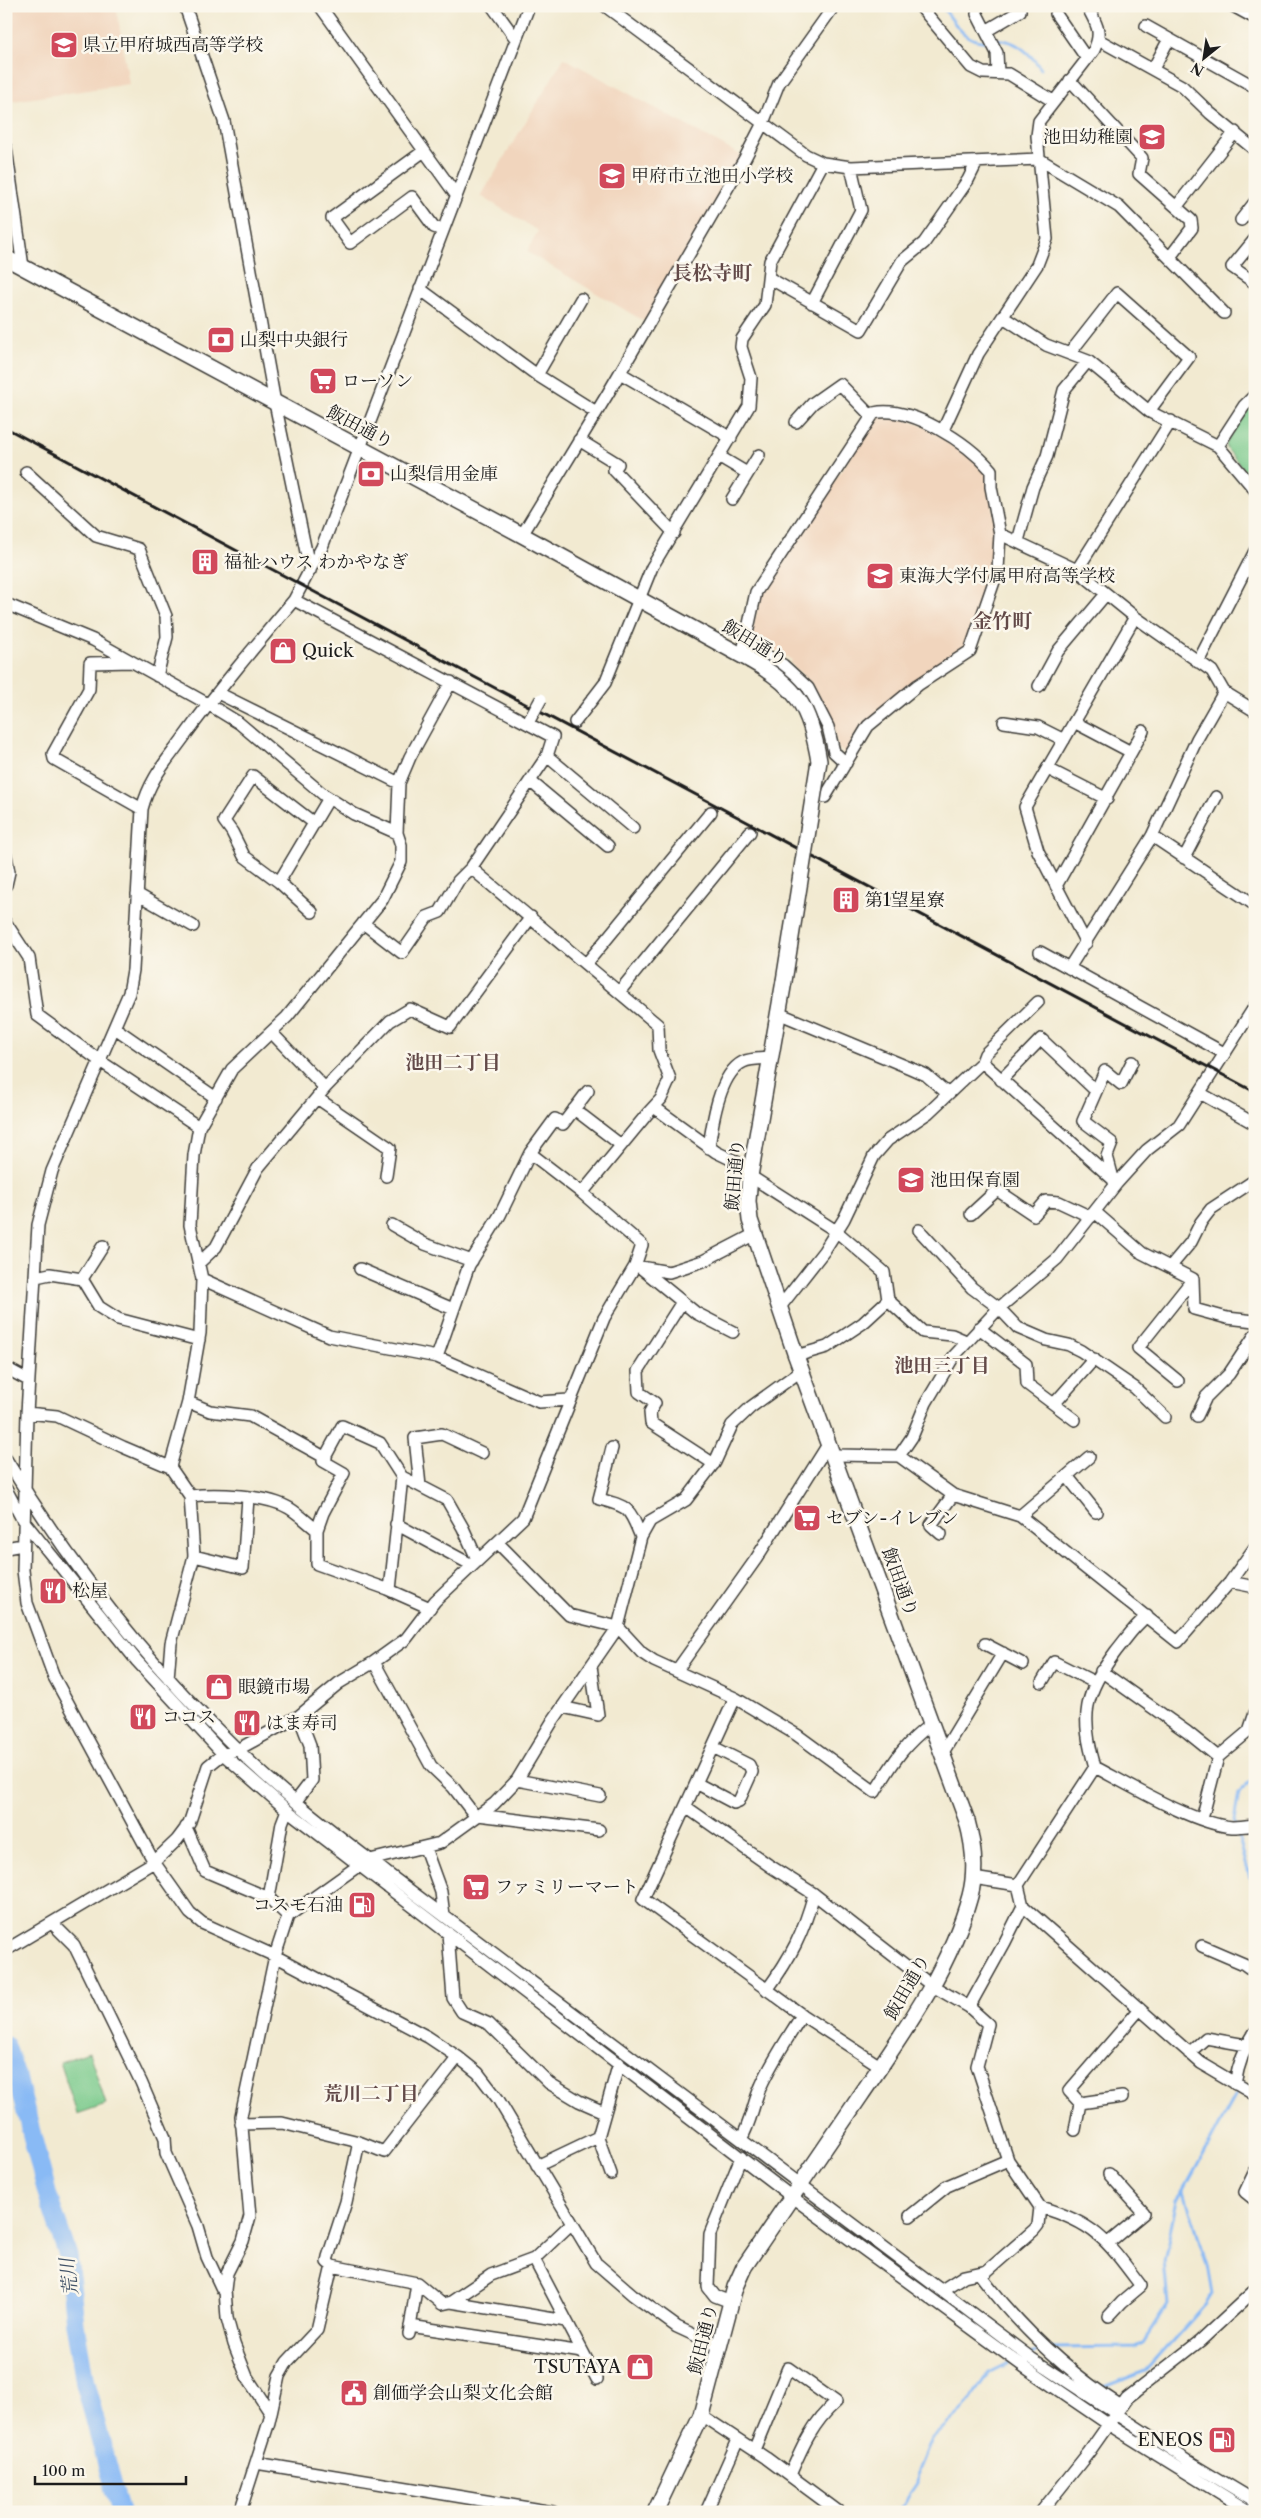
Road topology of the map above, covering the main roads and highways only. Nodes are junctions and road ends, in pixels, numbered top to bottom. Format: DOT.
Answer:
graph roads {
  1 [pos="6,258"];
  2 [pos="655,2512"];
  1 -- 2 [label="main road, 飯田通り, bridge"];
}
